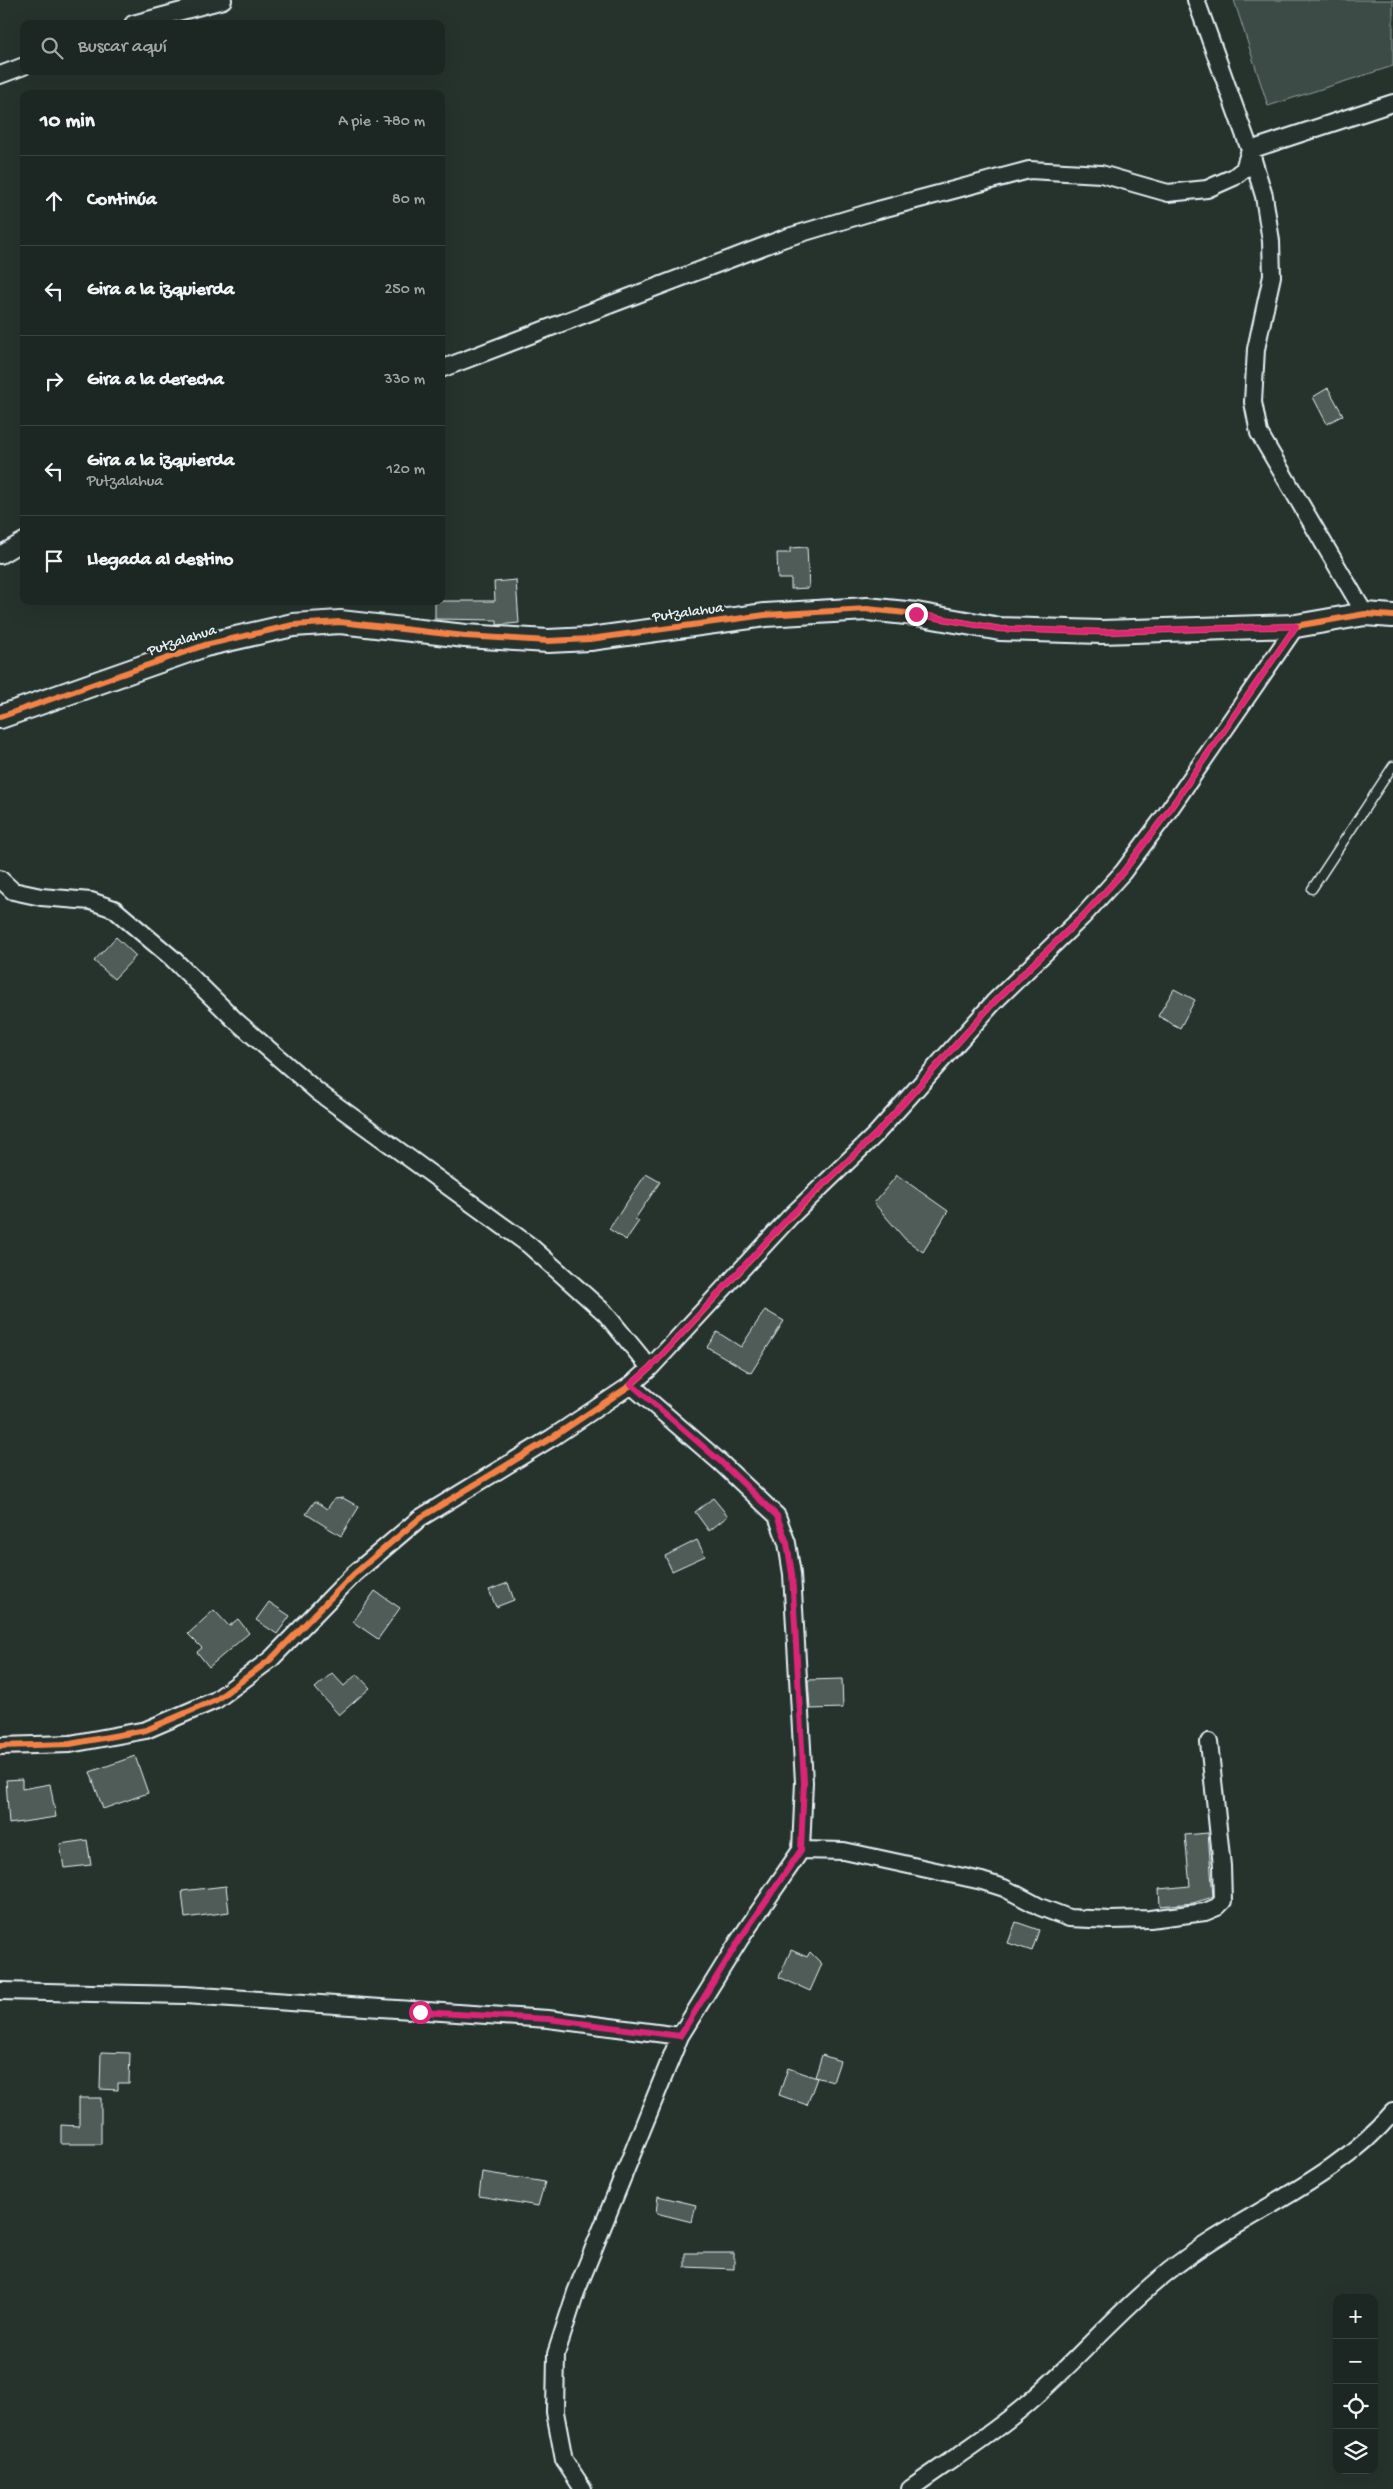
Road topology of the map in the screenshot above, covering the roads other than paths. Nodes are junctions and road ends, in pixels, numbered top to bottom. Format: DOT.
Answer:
graph roads {
  1 [pos="223,0"];
  2 [pos="1196,0"];
  3 [pos="148,20"];
  4 [pos="20,68"];
  5 [pos="0,75"];
  6 [pos="1393,103"];
  7 [pos="1250,150"];
  8 [pos="445,368"];
  9 [pos="20,544"];
  10 [pos="0,555"];
  11 [pos="1365,614"];
  12 [pos="1393,616"];
  13 [pos="1296,626"];
  14 [pos="0,717"];
  15 [pos="1393,766"];
  16 [pos="0,879"];
  17 [pos="1312,889"];
  18 [pos="650,1368"];
  19 [pos="631,1384"];
  20 [pos="1210,1742"];
  21 [pos="0,1746"];
  22 [pos="801,1850"];
  23 [pos="0,1991"];
  24 [pos="680,2036"];
  25 [pos="1393,2112"];
  26 [pos="583,2489"];
  27 [pos="910,2489"];
  1 -- 3 [label="street"];
  2 -- 7 [label="street"];
  4 -- 5 [label="street"];
  6 -- 7 [label="street"];
  7 -- 8 [label="street"];
  7 -- 11 [label="street"];
  9 -- 10 [label="street"];
  11 -- 12 [label="street, Putzalahua"];
  11 -- 13 [label="street, Putzalahua"];
  13 -- 14 [label="street, Putzalahua"];
  13 -- 18 [label="street"];
  15 -- 17 [label="lane"];
  16 -- 18 [label="street"];
  18 -- 19 [label="street"];
  19 -- 21 [label="street"];
  19 -- 22 [label="street"];
  20 -- 22 [label="street"];
  22 -- 24 [label="street"];
  23 -- 24 [label="street"];
  24 -- 26 [label="street"];
  25 -- 27 [label="street"];
}
